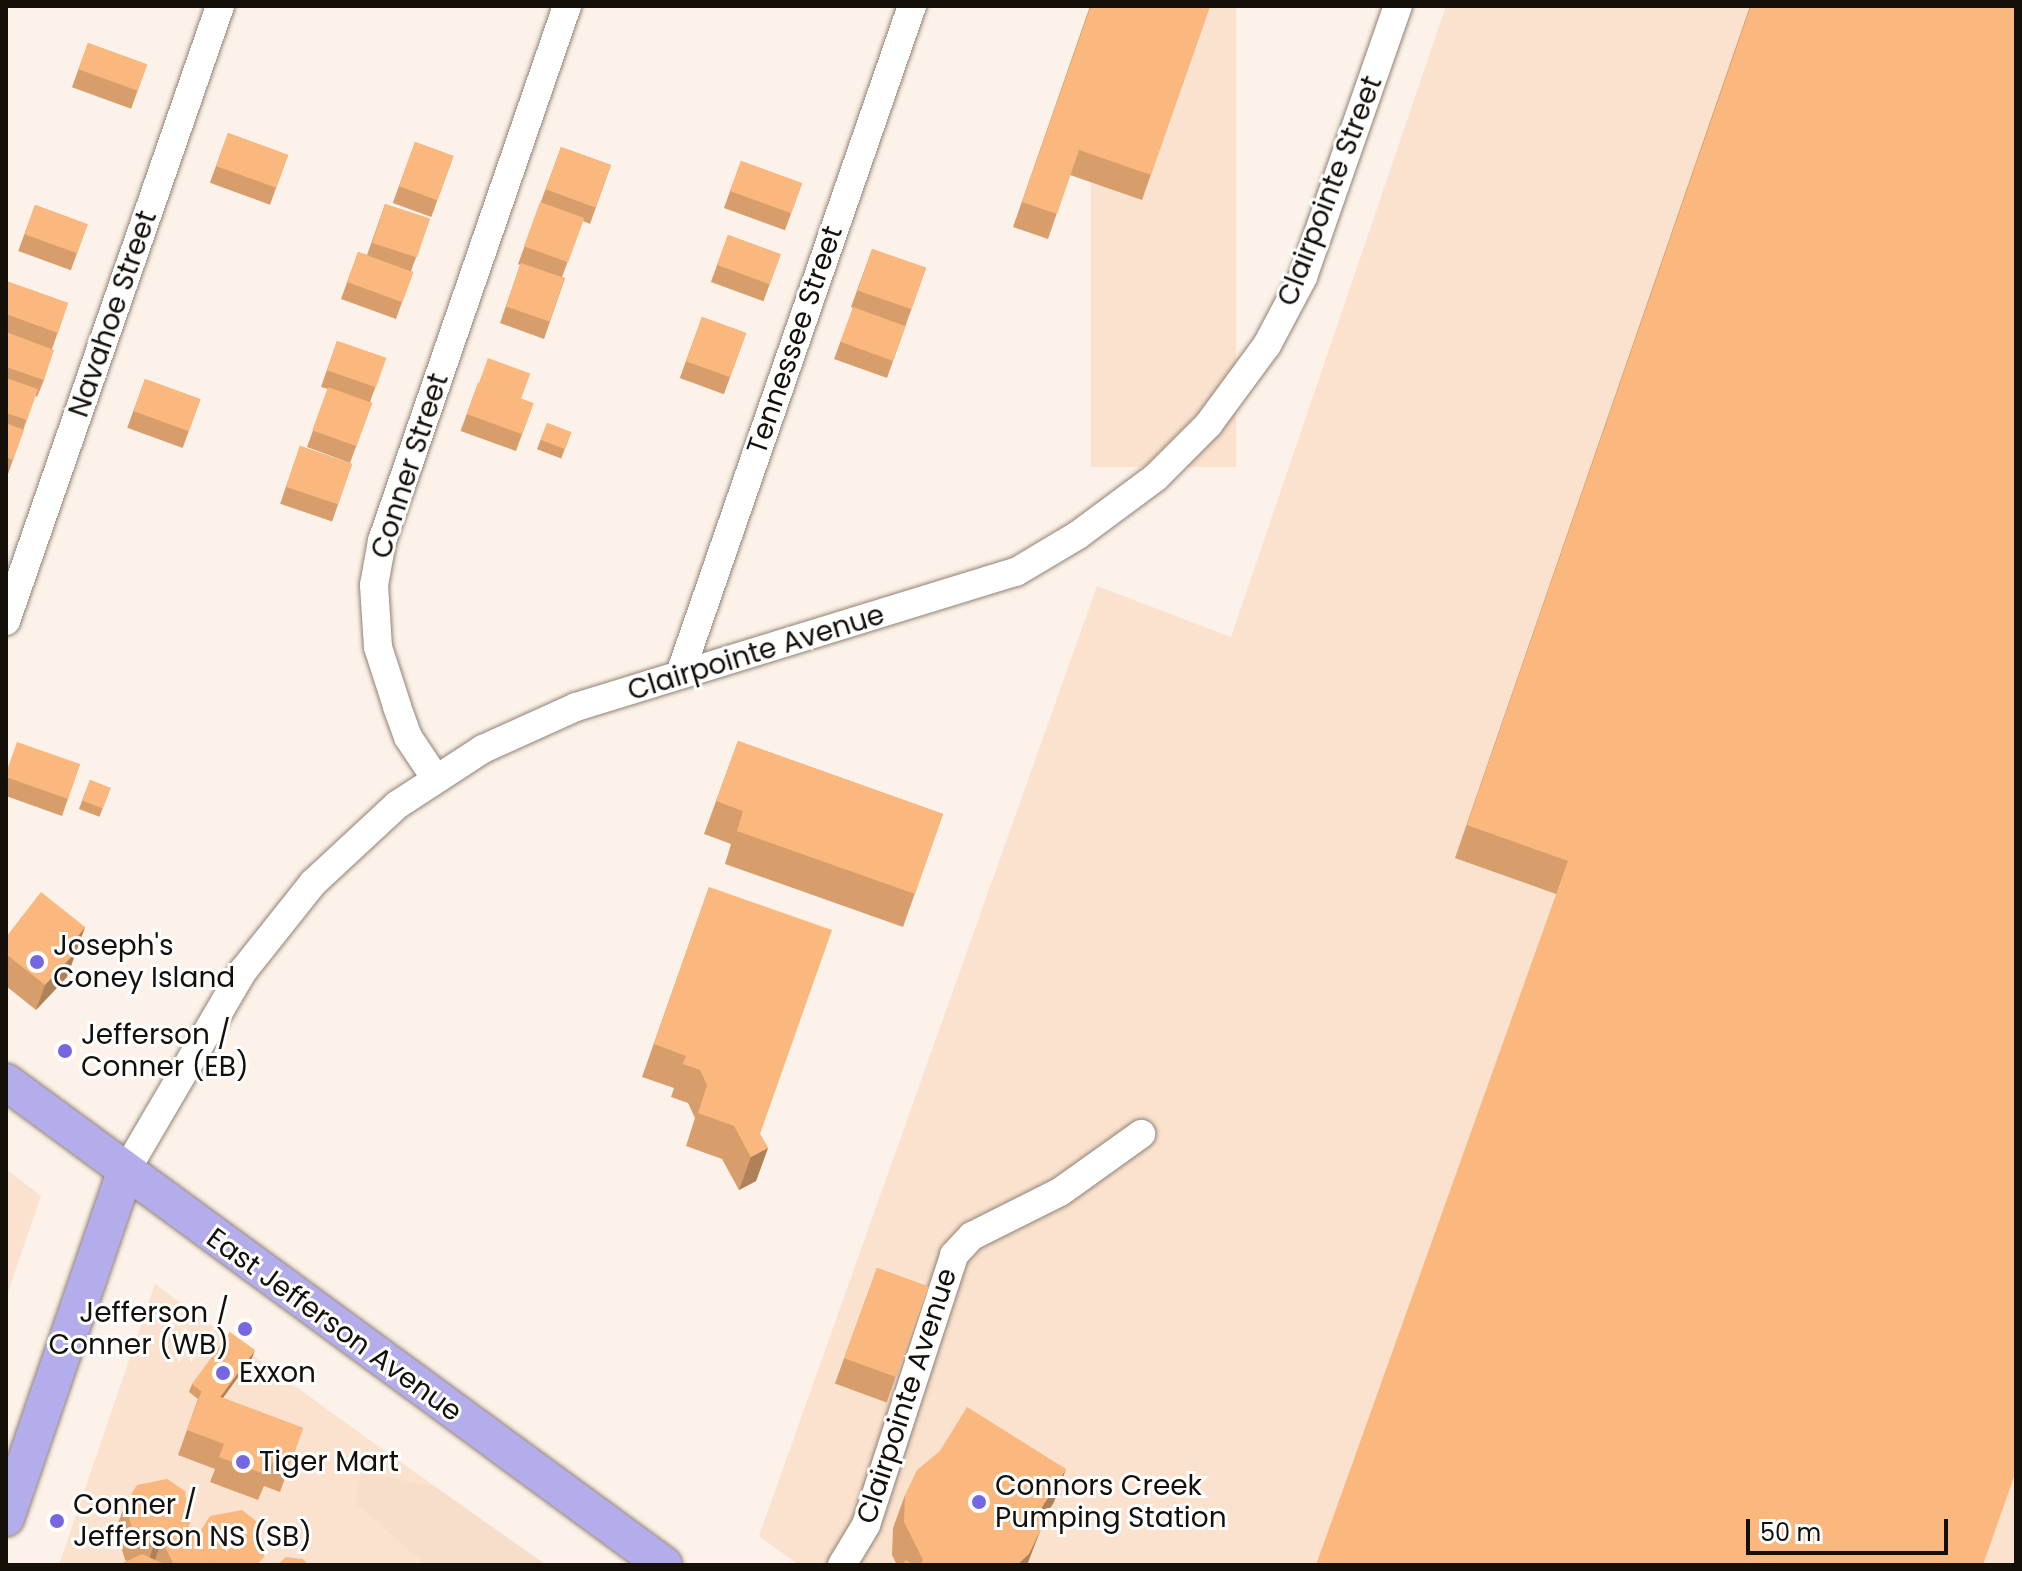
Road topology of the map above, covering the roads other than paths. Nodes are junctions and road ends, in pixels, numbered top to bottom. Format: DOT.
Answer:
graph roads {
  1 [pos="220,6"];
  2 [pos="567,6"];
  3 [pos="912,6"];
  4 [pos="1398,6"];
  5 [pos="1078,535"];
  6 [pos="6,621"];
  7 [pos="680,674"];
  8 [pos="436,779"];
  9 [pos="6,1082"];
  10 [pos="1141,1134"];
  11 [pos="125,1172"];
  12 [pos="6,1518"];
  13 [pos="664,1565"];
  14 [pos="842,1565"];
  1 -- 6 [label="street, Navahoe Street"];
  2 -- 8 [label="street, Conner Street"];
  3 -- 7 [label="street, Tennessee Street"];
  4 -- 5 [label="street, Clairpointe Street"];
  5 -- 7 [label="street, Clairpointe Avenue"];
  7 -- 8 [label="street, Clairpointe Avenue"];
  8 -- 11 [label="street"];
  9 -- 11 [label="main road, East Jefferson Avenue"];
  10 -- 14 [label="street, Clairpointe Avenue"];
  11 -- 12 [label="main road"];
  11 -- 13 [label="main road, East Jefferson Avenue"];
}
